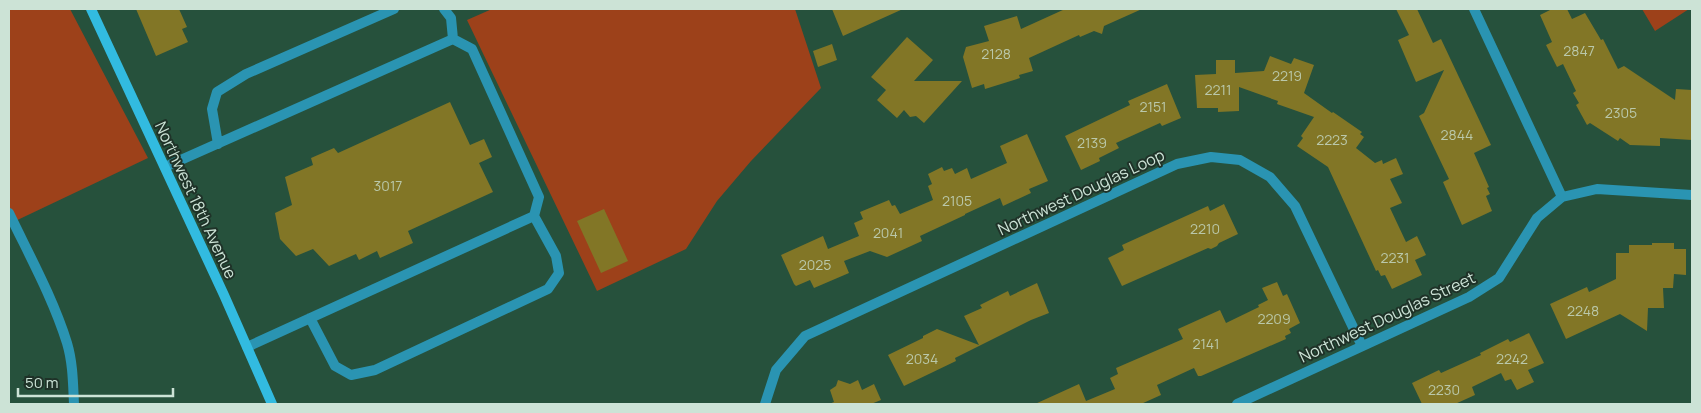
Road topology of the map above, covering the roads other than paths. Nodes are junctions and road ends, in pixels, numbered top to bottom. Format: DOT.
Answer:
graph roads {
  1 [pos="91,9"];
  2 [pos="394,9"];
  3 [pos="444,9"];
  4 [pos="1474,9"];
  5 [pos="453,39"];
  6 [pos="218,144"];
  7 [pos="165,167"];
  8 [pos="1692,195"];
  9 [pos="1562,197"];
  10 [pos="9,213"];
  11 [pos="534,216"];
  12 [pos="310,318"];
  13 [pos="247,346"];
  14 [pos="1362,346"];
  15 [pos="74,404"];
  16 [pos="272,404"];
  17 [pos="765,404"];
  18 [pos="1237,404"];
  1 -- 7 [label="street, Northwest 18th Avenue"];
  2 -- 6 [label="street"];
  3 -- 5 [label="street"];
  4 -- 9 [label="street"];
  5 -- 6 [label="street"];
  5 -- 11 [label="street"];
  6 -- 7 [label="street"];
  7 -- 13 [label="street, Northwest 18th Avenue"];
  8 -- 9 [label="street, Northwest Douglas Street"];
  9 -- 14 [label="street, Northwest Douglas Street"];
  10 -- 15 [label="street"];
  11 -- 12 [label="street"];
  11 -- 12 [label="street"];
  12 -- 13 [label="street"];
  13 -- 16 [label="street, Northwest 18th Avenue"];
  14 -- 17 [label="street, Northwest Douglas Loop"];
  14 -- 18 [label="street, Northwest Douglas Street"];
}
